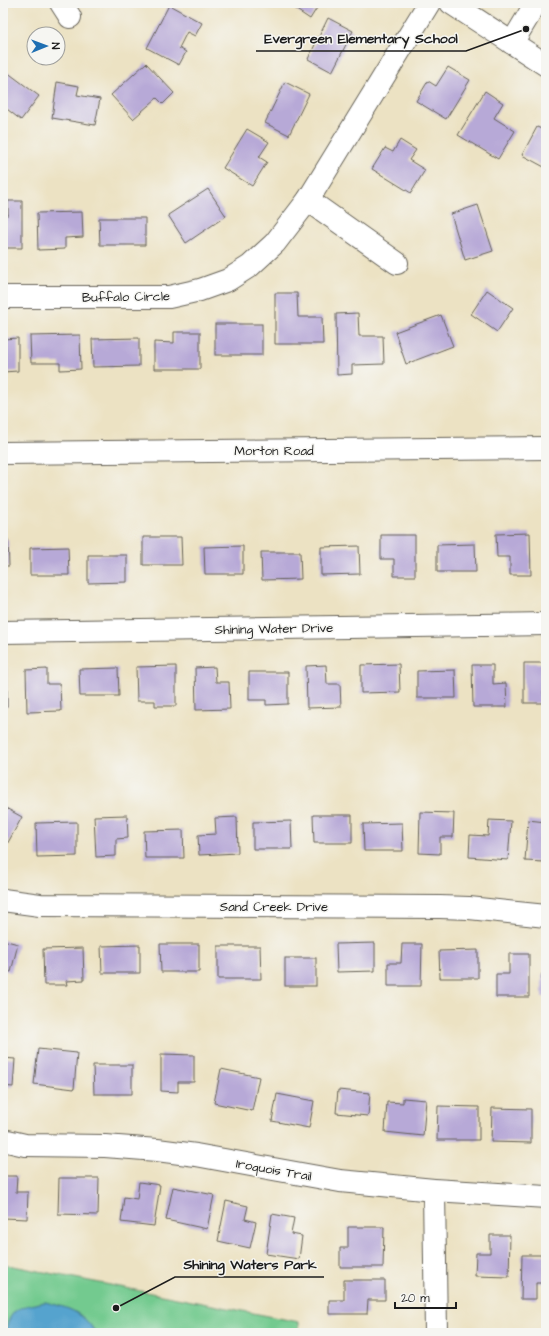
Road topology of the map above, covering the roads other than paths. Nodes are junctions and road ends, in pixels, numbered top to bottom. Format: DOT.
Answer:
graph roads {
  1 [pos="428,3"];
  2 [pos="451,3"];
  3 [pos="536,3"];
  4 [pos="512,43"];
  5 [pos="546,65"];
  6 [pos="308,200"];
  7 [pos="397,263"];
  8 [pos="3,298"];
  9 [pos="546,448"];
  10 [pos="3,453"];
  11 [pos="546,624"];
  12 [pos="3,632"];
  13 [pos="3,900"];
  14 [pos="546,916"];
  15 [pos="3,1140"];
  16 [pos="434,1190"];
  17 [pos="546,1197"];
  18 [pos="436,1333"];
  1 -- 6 [label="street, Buffalo Circle"];
  2 -- 4 [label="street"];
  3 -- 4 [label="street"];
  4 -- 5 [label="street"];
  6 -- 7 [label="street"];
  6 -- 8 [label="street, Buffalo Circle"];
  9 -- 10 [label="street, Morton Road"];
  11 -- 12 [label="street, Shining Water Drive"];
  13 -- 14 [label="street, Sand Creek Drive"];
  15 -- 16 [label="street, Iroquois Trail"];
  16 -- 17 [label="street, Iroquois Trail"];
  16 -- 18 [label="street"];
}
